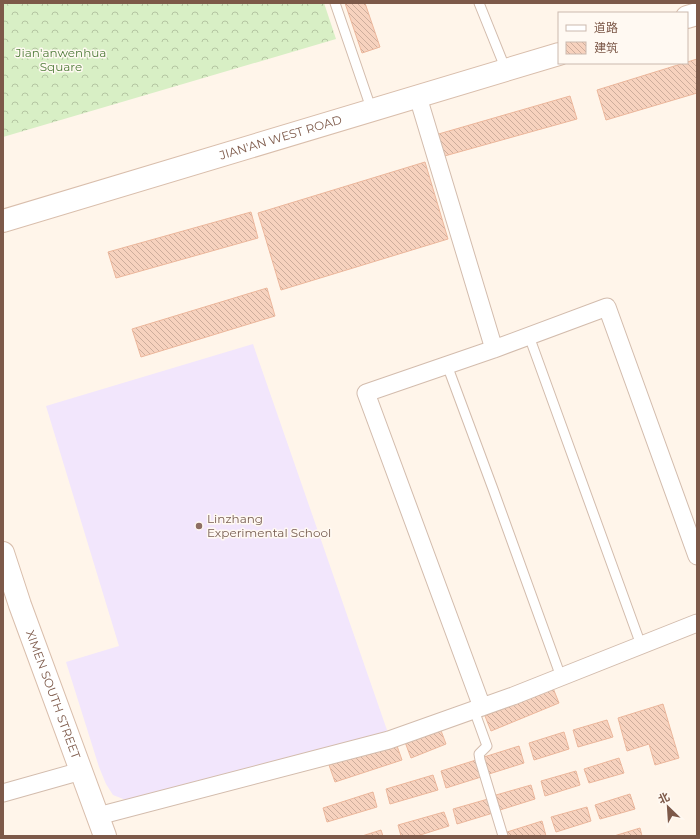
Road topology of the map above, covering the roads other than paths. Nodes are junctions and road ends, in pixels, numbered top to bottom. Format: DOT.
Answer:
graph roads {
  1 [pos="335,3"];
  2 [pos="479,3"];
  3 [pos="558,54"];
  4 [pos="506,70"];
  5 [pos="418,97"];
  6 [pos="372,111"];
  7 [pos="3,221"];
  8 [pos="529,336"];
  9 [pos="494,349"];
  10 [pos="447,365"];
  11 [pos="3,553"];
  12 [pos="697,556"];
  13 [pos="697,623"];
  14 [pos="641,645"];
  15 [pos="560,677"];
  16 [pos="478,709"];
  17 [pos="81,771"];
  18 [pos="3,793"];
  19 [pos="101,826"];
  20 [pos="503,836"];
  1 -- 6 [label="lane"];
  2 -- 4 [label="lane"];
  3 -- 4 [label="main road, JIAN'AN WEST ROAD"];
  4 -- 5 [label="main road, JIAN'AN WEST ROAD"];
  5 -- 6 [label="main road, JIAN'AN WEST ROAD"];
  5 -- 9 [label="street"];
  6 -- 7 [label="main road, JIAN'AN WEST ROAD"];
  8 -- 9 [label="street"];
  8 -- 12 [label="street"];
  8 -- 14 [label="lane"];
  9 -- 10 [label="street"];
  10 -- 15 [label="lane"];
  10 -- 16 [label="street"];
  11 -- 17 [label="main road, XIMEN SOUTH STREET"];
  13 -- 14 [label="street"];
  14 -- 15 [label="street"];
  15 -- 16 [label="street"];
  16 -- 19 [label="street"];
  16 -- 20 [label="lane"];
  17 -- 18 [label="street"];
  17 -- 19 [label="main road, XIMEN SOUTH STREET"];
}
